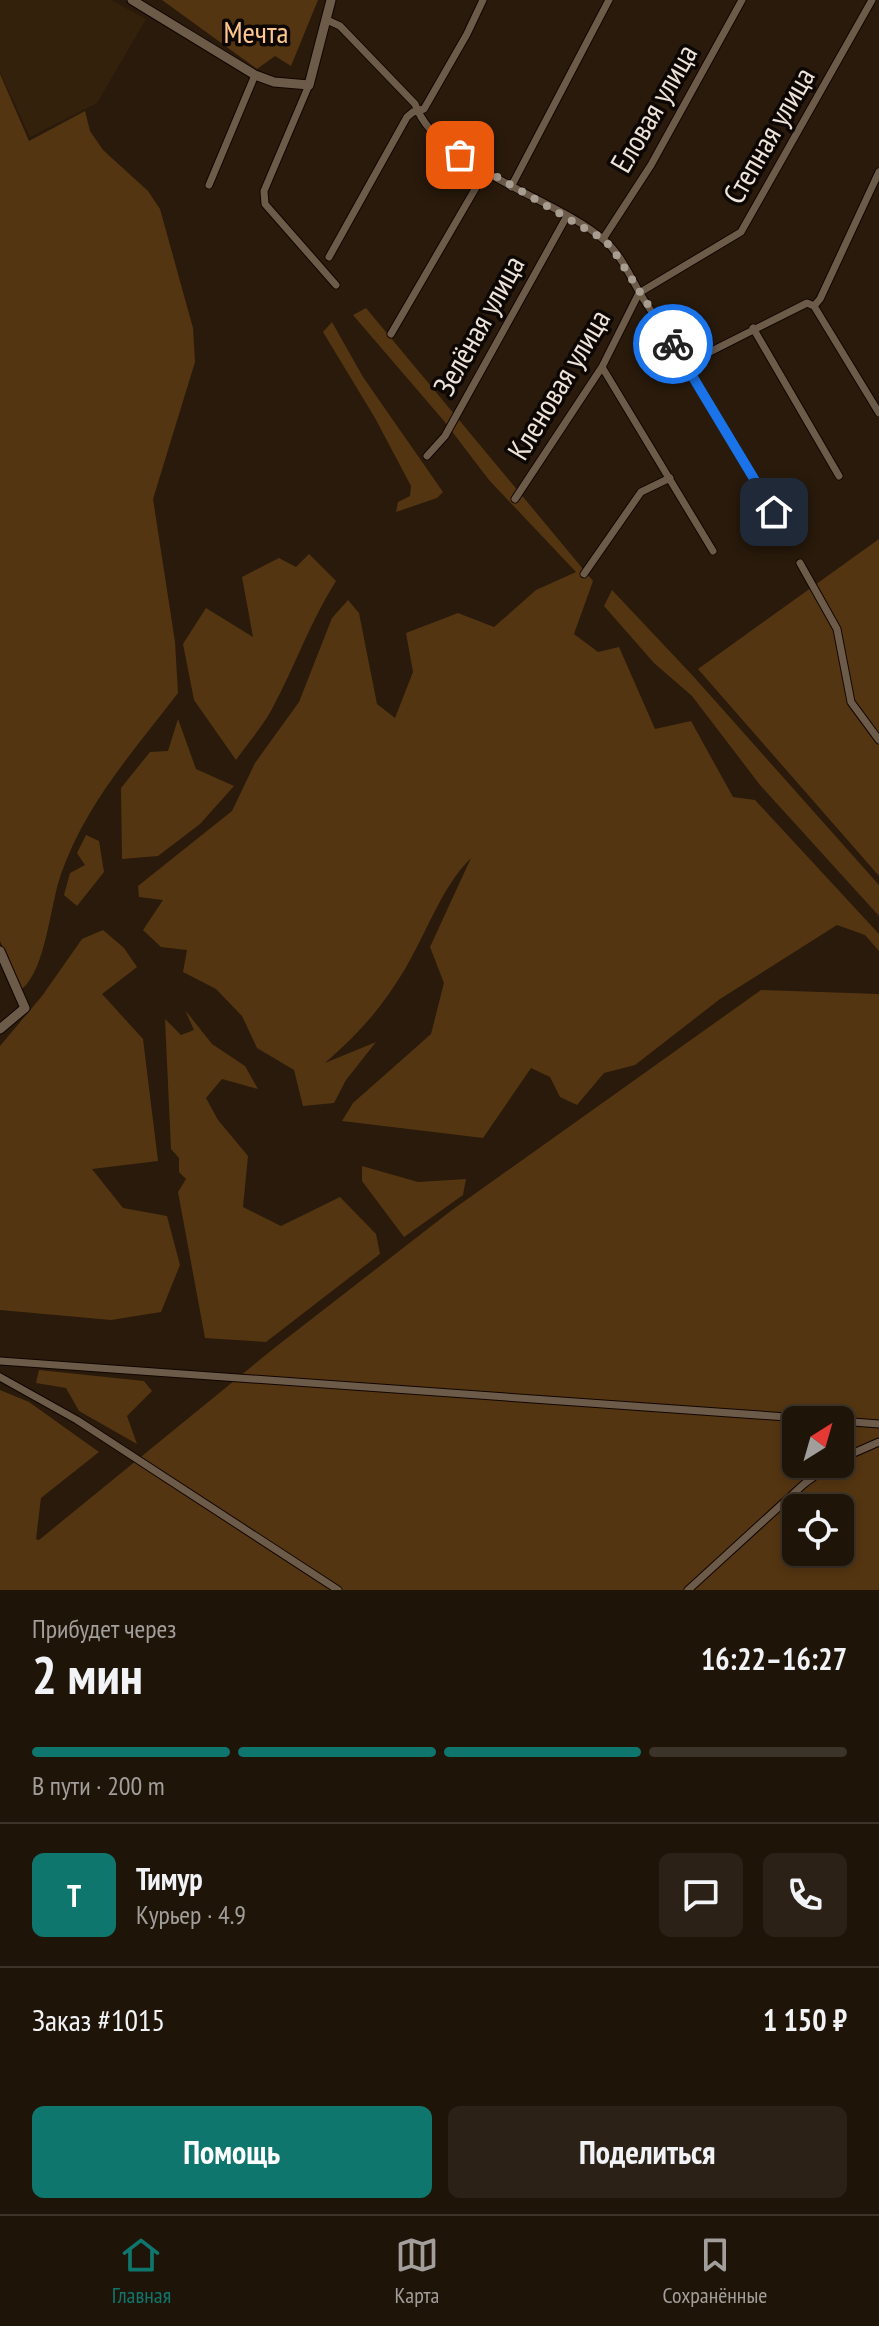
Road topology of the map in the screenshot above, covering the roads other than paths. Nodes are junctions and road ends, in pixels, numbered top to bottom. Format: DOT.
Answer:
graph roads {
  1 [pos="132,0"];
  2 [pos="331,0"];
  3 [pos="483,0"];
  4 [pos="609,0"];
  5 [pos="742,0"];
  6 [pos="872,0"];
  7 [pos="327,20"];
  8 [pos="255,75"];
  9 [pos="309,85"];
  10 [pos="418,111"];
  11 [pos="485,172"];
  12 [pos="879,172"];
  13 [pos="209,185"];
  14 [pos="511,187"];
  15 [pos="567,216"];
  16 [pos="603,239"];
  17 [pos="329,257"];
  18 [pos="336,285"];
  19 [pos="639,293"];
  20 [pos="814,306"];
  21 [pos="753,328"];
  22 [pos="391,334"];
  23 [pos="686,364"];
  24 [pos="602,367"];
  25 [pos="879,413"];
  26 [pos="427,456"];
  27 [pos="839,476"];
  28 [pos="670,478"];
  29 [pos="515,499"];
  30 [pos="774,512"];
  31 [pos="713,551"];
  32 [pos="800,563"];
  33 [pos="584,574"];
  34 [pos="879,740"];
  35 [pos="0,951"];
  36 [pos="0,1029"];
  37 [pos="0,1361"];
  38 [pos="0,1377"];
  39 [pos="782,1417"];
  40 [pos="854,1422"];
  41 [pos="879,1424"];
  42 [pos="879,1442"];
  43 [pos="854,1453"];
  44 [pos="812,1478"];
  45 [pos="338,1590"];
  46 [pos="688,1590"];
  1 -- 8 [label="street"];
  2 -- 7 [label="street"];
  3 -- 10 [label="street"];
  4 -- 14 [label="street"];
  5 -- 16 [label="street, Еловая улица"];
  6 -- 19 [label="street, Степная улица"];
  7 -- 9 [label="street"];
  7 -- 10 [label="street"];
  8 -- 9 [label="street"];
  8 -- 13 [label="street"];
  9 -- 18 [label="street"];
  10 -- 11 [label="street"];
  10 -- 17 [label="street"];
  11 -- 14 [label="street"];
  11 -- 22 [label="street"];
  12 -- 20 [label="street"];
  14 -- 15 [label="street"];
  15 -- 16 [label="street"];
  15 -- 26 [label="street, Зелёная улица"];
  16 -- 19 [label="street"];
  19 -- 23 [label="street"];
  19 -- 24 [label="street, Кленовая улица"];
  20 -- 21 [label="street"];
  20 -- 25 [label="street"];
  21 -- 23 [label="street"];
  21 -- 27 [label="street"];
  23 -- 30 [label="street"];
  24 -- 28 [label="street"];
  24 -- 29 [label="street, Кленовая улица"];
  28 -- 31 [label="street"];
  28 -- 33 [label="street"];
  32 -- 34 [label="street"];
  35 -- 36 [label="street"];
  37 -- 39 [label="street"];
  38 -- 45 [label="street"];
  40 -- 41 [label="street"];
  42 -- 43 [label="street"];
  44 -- 46 [label="street"];
}
